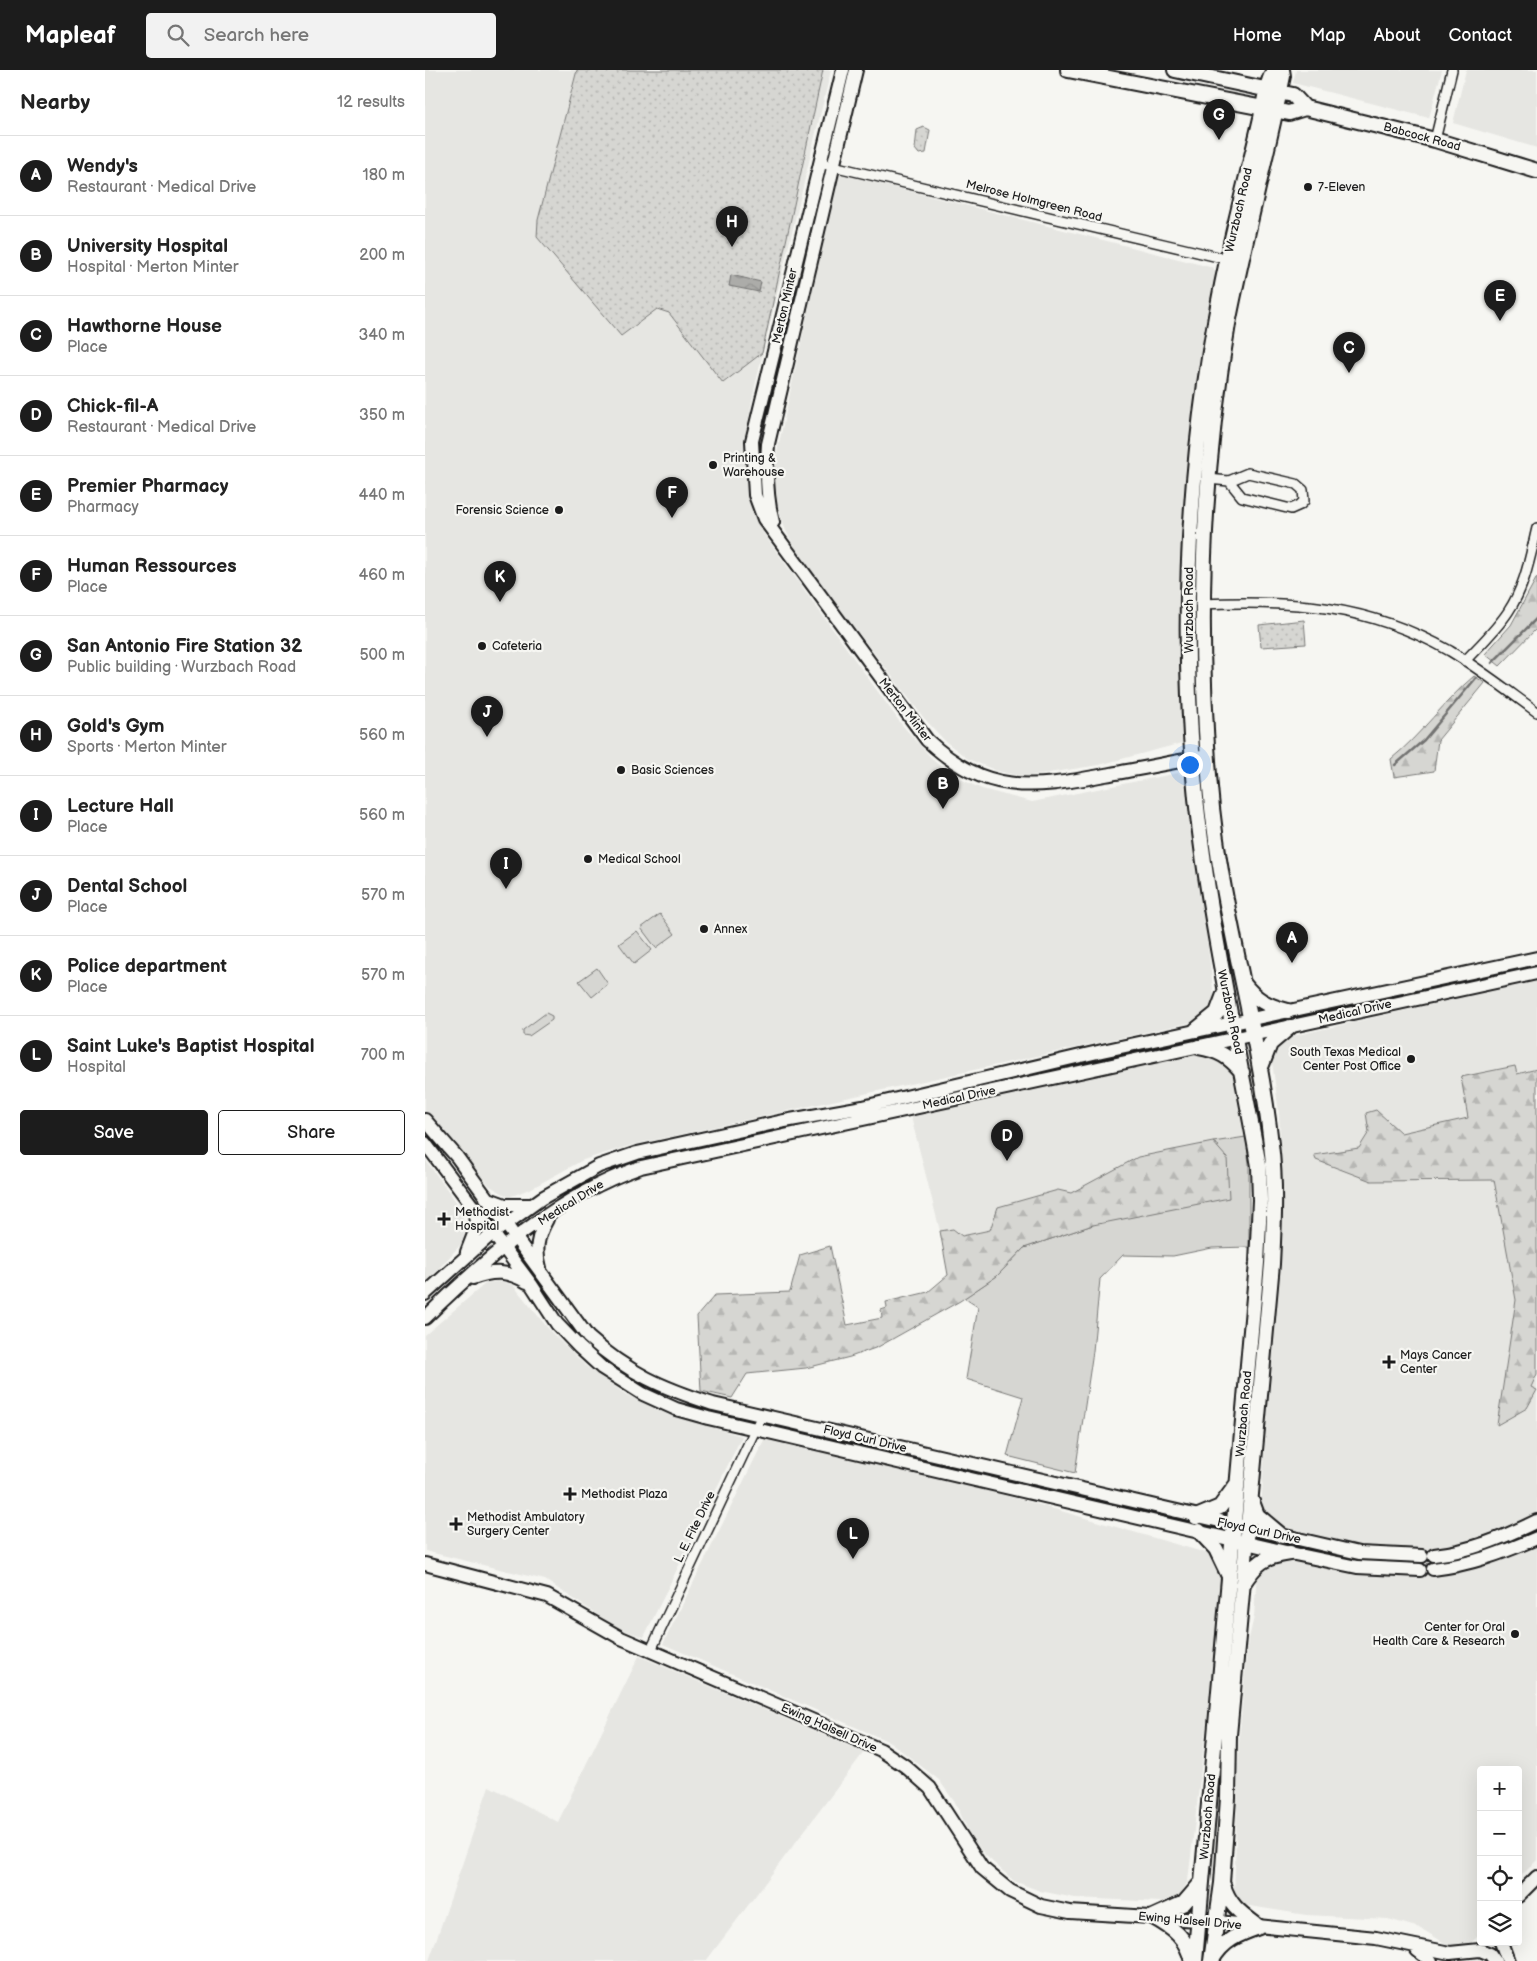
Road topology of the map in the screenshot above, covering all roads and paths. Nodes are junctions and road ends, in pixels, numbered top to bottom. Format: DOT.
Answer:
graph roads {
  1 [pos="843,70"];
  2 [pos="856,70"];
  3 [pos="1068,70"];
  4 [pos="1175,70"];
  5 [pos="1273,70"];
  6 [pos="1282,70"];
  7 [pos="1452,70"];
  8 [pos="1274,90"];
  9 [pos="1305,108"];
  10 [pos="1269,109"];
  11 [pos="1435,140"];
  12 [pos="820,162"];
  13 [pos="833,166"];
  14 [pos="1537,171"];
  15 [pos="1227,260"];
  16 [pos="1242,263"];
  17 [pos="1209,479"];
  18 [pos="1229,481"];
  19 [pos="1537,528"];
  20 [pos="778,539"];
  21 [pos="1195,605"];
  22 [pos="1465,661"];
  23 [pos="1537,712"];
  24 [pos="1207,756"];
  25 [pos="1193,758"];
  26 [pos="1537,958"];
  27 [pos="1537,972"];
  28 [pos="1241,981"];
  29 [pos="1225,992"];
  30 [pos="1288,1011"];
  31 [pos="1249,1018"];
  32 [pos="1232,1022"];
  33 [pos="1290,1027"];
  34 [pos="1196,1030"];
  35 [pos="1253,1035"];
  36 [pos="1235,1039"];
  37 [pos="1199,1047"];
  38 [pos="1260,1070"];
  39 [pos="1242,1072"];
  40 [pos="425,1120"];
  41 [pos="731,1133"];
  42 [pos="425,1143"];
  43 [pos="733,1147"];
  44 [pos="486,1198"];
  45 [pos="532,1205"];
  46 [pos="475,1207"];
  47 [pos="548,1216"];
  48 [pos="505,1225"];
  49 [pos="493,1233"];
  50 [pos="515,1239"];
  51 [pos="504,1248"];
  52 [pos="464,1258"];
  53 [pos="542,1275"];
  54 [pos="466,1281"];
  55 [pos="531,1284"];
  56 [pos="425,1294"];
  57 [pos="425,1318"];
  58 [pos="663,1387"];
  59 [pos="656,1400"];
  60 [pos="762,1415"];
  61 [pos="757,1428"];
  62 [pos="1237,1483"];
  63 [pos="1250,1496"];
  64 [pos="1196,1517"];
  65 [pos="1537,1522"];
  66 [pos="1240,1527"];
  67 [pos="1199,1532"];
  68 [pos="1282,1536"];
  69 [pos="1537,1538"];
  70 [pos="1239,1541"];
  71 [pos="1467,1550"];
  72 [pos="1290,1553"];
  73 [pos="425,1564"];
  74 [pos="1468,1564"];
  75 [pos="1235,1583"];
  76 [pos="651,1650"];
  77 [pos="1537,1877"];
  78 [pos="1202,1882"];
  79 [pos="1222,1883"];
  80 [pos="1522,1892"];
  81 [pos="1153,1917"];
  82 [pos="1198,1920"];
  83 [pos="1216,1922"];
  84 [pos="1259,1926"];
  85 [pos="1402,1942"];
  86 [pos="1499,1946"];
  87 [pos="1501,1946"];
  88 [pos="1477,1948"];
  89 [pos="1417,1950"];
  90 [pos="1193,1961"];
  91 [pos="1211,1961"];
  92 [pos="1431,1961"];
  93 [pos="1445,1961"];
  94 [pos="1462,1961"];
  95 [pos="1496,1961"];
  96 [pos="1507,1961"];
  1 -- 12 [label="street, Merton Minter"];
  2 -- 13 [label="street, Merton Minter"];
  3 -- 10 [label="main road, Babcock Road"];
  4 -- 8 [label="main road, Babcock Road"];
  5 -- 8 [label="main road, Wurzbach Road"];
  6 -- 8 [label="main road, Wurzbach Road"];
  7 -- 11 [label="street"];
  8 -- 9 [label="main road, Babcock Road"];
  8 -- 10 [label="main road, Wurzbach Road"];
  9 -- 10 [label="main road, Babcock Road"];
  9 -- 11 [label="main road, Babcock Road"];
  10 -- 15 [label="main road, Wurzbach Road"];
  10 -- 16 [label="main road, Wurzbach Road"];
  11 -- 14 [label="main road, Babcock Road"];
  12 -- 13 [label="street, Melrose Holmgreen Road"];
  12 -- 20 [label="street, Merton Minter"];
  13 -- 15 [label="street, Melrose Holmgreen Road"];
  13 -- 20 [label="street, Merton Minter"];
  15 -- 16 [label="street, Melrose Holmgreen Road"];
  15 -- 21 [label="main road, Wurzbach Road"];
  16 -- 17 [label="main road, Wurzbach Road"];
  17 -- 18 [label="street"];
  17 -- 21 [label="main road, Wurzbach Road"];
  18 -- 18 [label="street"];
  19 -- 22 [label="street"];
  20 -- 25 [label="street, Merton Minter"];
  21 -- 22 [label="street"];
  21 -- 24 [label="main road, Wurzbach Road"];
  21 -- 25 [label="main road, Wurzbach Road"];
  22 -- 23 [label="street"];
  24 -- 25 [label="street, Merton Minter"];
  24 -- 28 [label="main road, Wurzbach Road"];
  25 -- 29 [label="main road, Wurzbach Road"];
  26 -- 30 [label="street, Medical Drive"];
  27 -- 33 [label="street, Medical Drive"];
  28 -- 30 [label="main road"];
  28 -- 31 [label="main road, Wurzbach Road"];
  29 -- 32 [label="main road, Wurzbach Road"];
  29 -- 34 [label="main road"];
  30 -- 31 [label="street, Medical Drive"];
  31 -- 32 [label="street, Medical Drive"];
  31 -- 35 [label="main road, Wurzbach Road"];
  32 -- 34 [label="street, Medical Drive"];
  32 -- 36 [label="main road, Wurzbach Road"];
  33 -- 35 [label="street, Medical Drive"];
  33 -- 38 [label="main road"];
  34 -- 41 [label="street, Medical Drive"];
  35 -- 36 [label="street, Medical Drive"];
  35 -- 38 [label="main road, Wurzbach Road"];
  36 -- 37 [label="street, Medical Drive"];
  36 -- 39 [label="main road, Wurzbach Road"];
  37 -- 39 [label="main road"];
  37 -- 43 [label="street, Medical Drive"];
  38 -- 63 [label="main road, Wurzbach Road"];
  39 -- 62 [label="main road, Wurzbach Road"];
  40 -- 44 [label="street, Floyd Curl Drive"];
  41 -- 43 [label="street"];
  41 -- 45 [label="street, Medical Drive"];
  42 -- 46 [label="street, Floyd Curl Drive"];
  43 -- 47 [label="street, Medical Drive"];
  44 -- 45 [label="street"];
  44 -- 48 [label="street, Floyd Curl Drive"];
  45 -- 48 [label="street, Medical Drive"];
  46 -- 49 [label="street, Floyd Curl Drive"];
  46 -- 52 [label="street"];
  47 -- 50 [label="street, Medical Drive"];
  47 -- 53 [label="street"];
  48 -- 49 [label="street, Medical Drive"];
  48 -- 50 [label="street, Floyd Curl Drive"];
  49 -- 51 [label="street, Floyd Curl Drive"];
  49 -- 52 [label="street, Medical Drive"];
  50 -- 51 [label="street, Medical Drive"];
  50 -- 53 [label="street, Floyd Curl Drive"];
  51 -- 54 [label="street, Medical Drive"];
  51 -- 55 [label="street, Floyd Curl Drive"];
  52 -- 56 [label="street, Medical Drive"];
  53 -- 58 [label="street, Floyd Curl Drive"];
  54 -- 55 [label="street"];
  54 -- 57 [label="street, Medical Drive"];
  55 -- 59 [label="street, Floyd Curl Drive"];
  58 -- 59 [label="street"];
  58 -- 60 [label="street, Floyd Curl Drive"];
  59 -- 61 [label="street, Floyd Curl Drive"];
  60 -- 61 [label="street, L. E. Fite Drive"];
  60 -- 64 [label="street, Floyd Curl Drive"];
  61 -- 67 [label="street, Floyd Curl Drive"];
  61 -- 76 [label="street, L. E. Fite Drive"];
  62 -- 64 [label="main road"];
  62 -- 66 [label="main road, Wurzbach Road"];
  63 -- 66 [label="main road, Wurzbach Road"];
  63 -- 68 [label="main road"];
  64 -- 66 [label="street, Floyd Curl Drive"];
  65 -- 71 [label="street, Floyd Curl Drive"];
  66 -- 68 [label="street, Floyd Curl Drive"];
  66 -- 70 [label="main road, Wurzbach Road"];
  67 -- 70 [label="street, Floyd Curl Drive"];
  67 -- 75 [label="main road"];
  68 -- 71 [label="street, Floyd Curl Drive"];
  69 -- 74 [label="street, Floyd Curl Drive"];
  70 -- 72 [label="street, Floyd Curl Drive"];
  70 -- 75 [label="main road, Wurzbach Road"];
  71 -- 74 [label="street"];
  72 -- 74 [label="street, Floyd Curl Drive"];
  72 -- 75 [label="main road"];
  73 -- 76 [label="street, Ewing Halsell Drive"];
  75 -- 78 [label="main road, Wurzbach Road"];
  75 -- 79 [label="main road, Wurzbach Road"];
  76 -- 81 [label="street, Ewing Halsell Drive"];
  77 -- 80 [label="street"];
  78 -- 81 [label="main road"];
  78 -- 82 [label="main road, Wurzbach Road"];
  79 -- 83 [label="main road, Wurzbach Road"];
  79 -- 84 [label="main road"];
  81 -- 82 [label="street, Ewing Halsell Drive"];
  81 -- 90 [label="main road"];
  82 -- 83 [label="street, Ewing Halsell Drive"];
  82 -- 90 [label="main road, Wurzbach Road"];
  83 -- 84 [label="street, Ewing Halsell Drive"];
  83 -- 91 [label="main road, Wurzbach Road"];
  84 -- 85 [label="street, Ewing Halsell Drive"];
  84 -- 91 [label="main road"];
  85 -- 88 [label="street, Ewing Halsell Drive"];
  85 -- 89 [label="street, Ewing Halsell Drive"];
  86 -- 95 [label="street"];
  87 -- 96 [label="street"];
  88 -- 94 [label="street"];
  88 -- 95 [label="street"];
  89 -- 92 [label="street"];
  89 -- 93 [label="street, Ewing Halsell Drive"];
}
